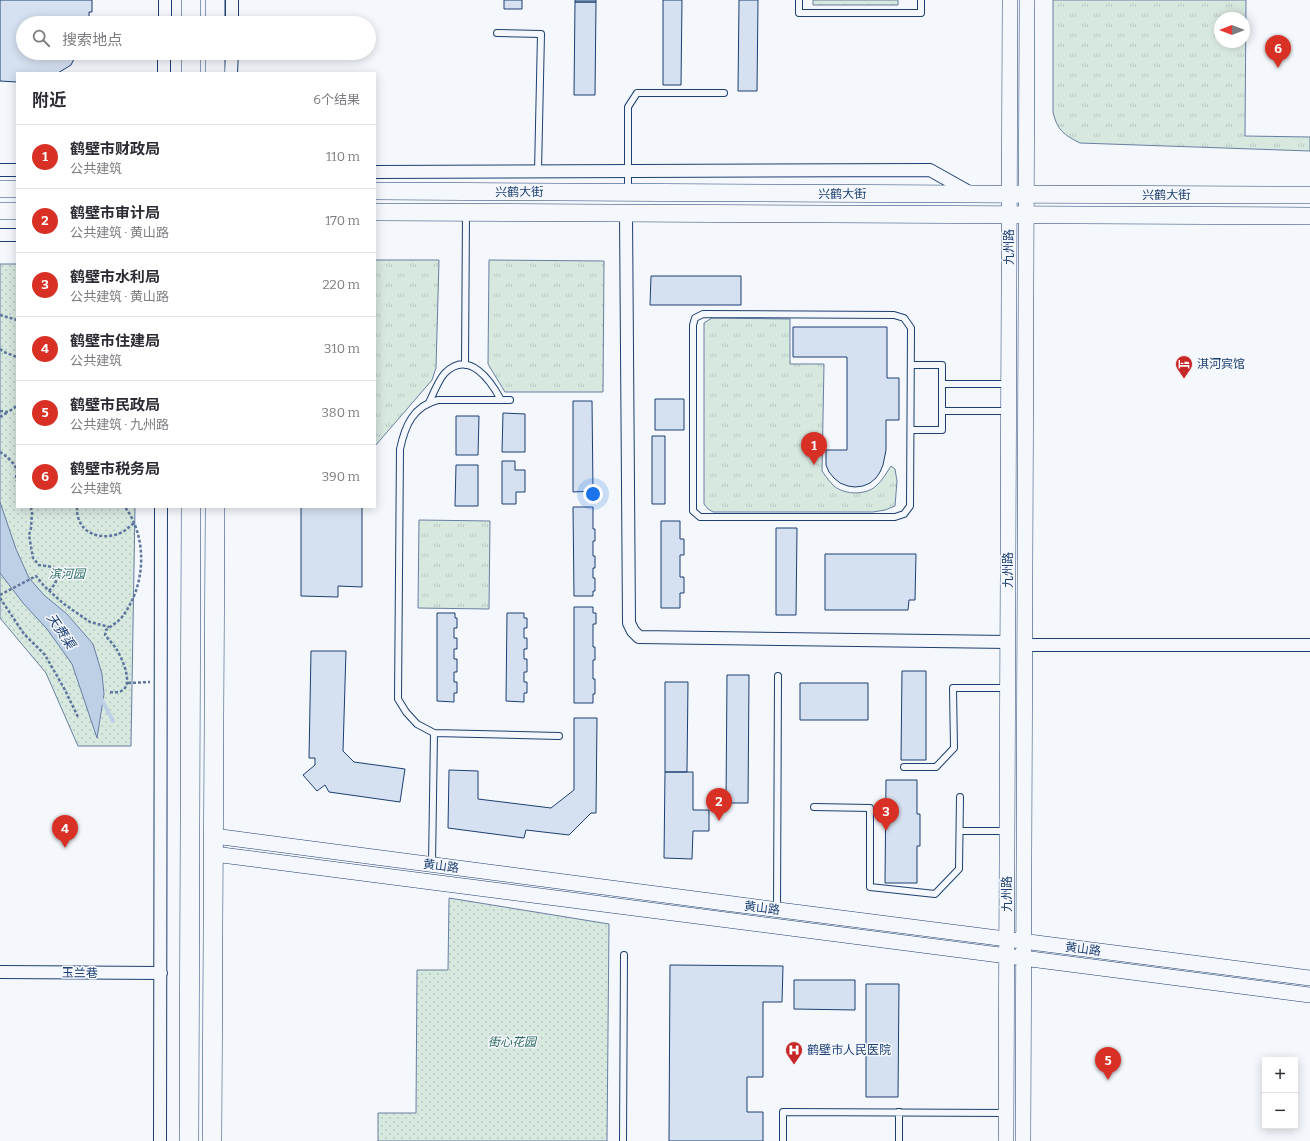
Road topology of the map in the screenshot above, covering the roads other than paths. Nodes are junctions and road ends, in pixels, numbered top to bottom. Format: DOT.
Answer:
graph roads {
  1 [pos="165,0"];
  2 [pos="191,0"];
  3 [pos="215,0"];
  4 [pos="232,0"];
  5 [pos="799,0"];
  6 [pos="921,0"];
  7 [pos="1010,0"];
  8 [pos="1027,0"];
  9 [pos="164,16"];
  10 [pos="191,16"];
  11 [pos="215,16"];
  12 [pos="232,16"];
  13 [pos="497,33"];
  14 [pos="164,60"];
  15 [pos="226,60"];
  16 [pos="219,68"];
  17 [pos="164,72"];
  18 [pos="724,93"];
  19 [pos="0,170"];
  20 [pos="16,170"];
  21 [pos="538,171"];
  22 [pos="628,171"];
  23 [pos="376,172"];
  24 [pos="0,189"];
  25 [pos="16,189"];
  26 [pos="376,191"];
  27 [pos="628,192"];
  28 [pos="974,194"];
  29 [pos="1009,194"];
  30 [pos="1026,194"];
  31 [pos="1310,195"];
  32 [pos="0,211"];
  33 [pos="16,211"];
  34 [pos="376,212"];
  35 [pos="466,213"];
  36 [pos="626,214"];
  37 [pos="1009,216"];
  38 [pos="1026,216"];
  39 [pos="1310,216"];
  40 [pos="0,235"];
  41 [pos="16,235"];
  42 [pos="465,364"];
  43 [pos="911,365"];
  44 [pos="942,384"];
  45 [pos="1009,384"];
  46 [pos="501,400"];
  47 [pos="510,400"];
  48 [pos="429,403"];
  49 [pos="942,411"];
  50 [pos="1008,411"];
  51 [pos="911,430"];
  52 [pos="161,508"];
  53 [pos="191,508"];
  54 [pos="215,508"];
  55 [pos="1008,642"];
  56 [pos="1025,645"];
  57 [pos="1310,645"];
  58 [pos="778,676"];
  59 [pos="1008,688"];
  60 [pos="434,733"];
  61 [pos="559,736"];
  62 [pos="904,767"];
  63 [pos="960,797"];
  64 [pos="814,807"];
  65 [pos="960,831"];
  66 [pos="1007,832"];
  67 [pos="214,845"];
  68 [pos="432,865"];
  69 [pos="777,910"];
  70 [pos="1007,939"];
  71 [pos="1024,942"];
  72 [pos="624,955"];
  73 [pos="1007,956"];
  74 [pos="1024,958"];
  75 [pos="0,972"];
  76 [pos="160,973"];
  77 [pos="1310,978"];
  78 [pos="1310,995"];
  79 [pos="899,1112"];
  80 [pos="1006,1113"];
  81 [pos="160,1141"];
  82 [pos="189,1141"];
  83 [pos="212,1141"];
  84 [pos="623,1141"];
  85 [pos="783,1141"];
  86 [pos="899,1141"];
  87 [pos="1006,1141"];
  88 [pos="1023,1141"];
  1 -- 9 [label="street"];
  2 -- 10 [label="main road"];
  3 -- 11 [label="main road"];
  4 -- 12 [label="street"];
  5 -- 6 [label="lane"];
  7 -- 29 [label="street, 九州路"];
  8 -- 30 [label="street, 九州路"];
  13 -- 21 [label="lane"];
  14 -- 17 [label="street"];
  15 -- 16 [label="street"];
  18 -- 22 [label="lane"];
  19 -- 20 [label="street"];
  21 -- 22 [label="street"];
  21 -- 23 [label="street"];
  22 -- 27 [label="lane"];
  22 -- 28 [label="street"];
  24 -- 25 [label="main road"];
  26 -- 27 [label="main road, 兴鹤大街"];
  27 -- 28 [label="main road, 兴鹤大街"];
  28 -- 29 [label="main road, 兴鹤大街"];
  29 -- 30 [label="main road, 兴鹤大街"];
  29 -- 37 [label="street, 九州路"];
  30 -- 31 [label="main road, 兴鹤大街"];
  30 -- 38 [label="street, 九州路"];
  32 -- 33 [label="main road"];
  34 -- 35 [label="main road, 兴鹤大街"];
  35 -- 36 [label="main road, 兴鹤大街"];
  35 -- 42 [label="lane"];
  36 -- 37 [label="main road, 兴鹤大街"];
  36 -- 55 [label="street"];
  37 -- 38 [label="main road, 兴鹤大街"];
  37 -- 45 [label="street, 九州路"];
  38 -- 39 [label="main road, 兴鹤大街"];
  38 -- 56 [label="street, 九州路"];
  40 -- 41 [label="street"];
  42 -- 46 [label="lane"];
  42 -- 48 [label="lane"];
  43 -- 44 [label="lane"];
  43 -- 51 [label="lane"];
  43 -- 51 [label="lane"];
  44 -- 45 [label="lane"];
  44 -- 49 [label="lane"];
  45 -- 50 [label="street, 九州路"];
  46 -- 47 [label="lane"];
  46 -- 48 [label="lane"];
  48 -- 60 [label="lane"];
  49 -- 50 [label="lane"];
  49 -- 51 [label="lane"];
  50 -- 55 [label="street, 九州路"];
  52 -- 76 [label="street"];
  53 -- 82 [label="main road"];
  54 -- 67 [label="main road"];
  55 -- 59 [label="street, 九州路"];
  56 -- 57 [label="street"];
  56 -- 71 [label="street, 九州路"];
  58 -- 69 [label="lane"];
  59 -- 62 [label="lane"];
  59 -- 66 [label="street, 九州路"];
  60 -- 61 [label="lane"];
  60 -- 68 [label="lane"];
  63 -- 65 [label="lane"];
  64 -- 65 [label="lane"];
  65 -- 66 [label="lane"];
  66 -- 70 [label="street, 九州路"];
  67 -- 68 [label="street, 黄山路"];
  67 -- 73 [label="street, 黄山路"];
  67 -- 83 [label="main road"];
  68 -- 69 [label="street, 黄山路"];
  69 -- 70 [label="street, 黄山路"];
  70 -- 71 [label="street, 黄山路"];
  70 -- 73 [label="street, 九州路"];
  71 -- 74 [label="street, 九州路"];
  71 -- 77 [label="street, 黄山路"];
  72 -- 84 [label="lane"];
  73 -- 74 [label="street, 黄山路"];
  73 -- 80 [label="street, 九州路"];
  74 -- 78 [label="street, 黄山路"];
  74 -- 88 [label="street, 九州路"];
  75 -- 76 [label="street, 玉兰巷"];
  76 -- 81 [label="street"];
  79 -- 80 [label="lane"];
  79 -- 85 [label="lane"];
  79 -- 86 [label="lane"];
  80 -- 87 [label="street, 九州路"];
}
